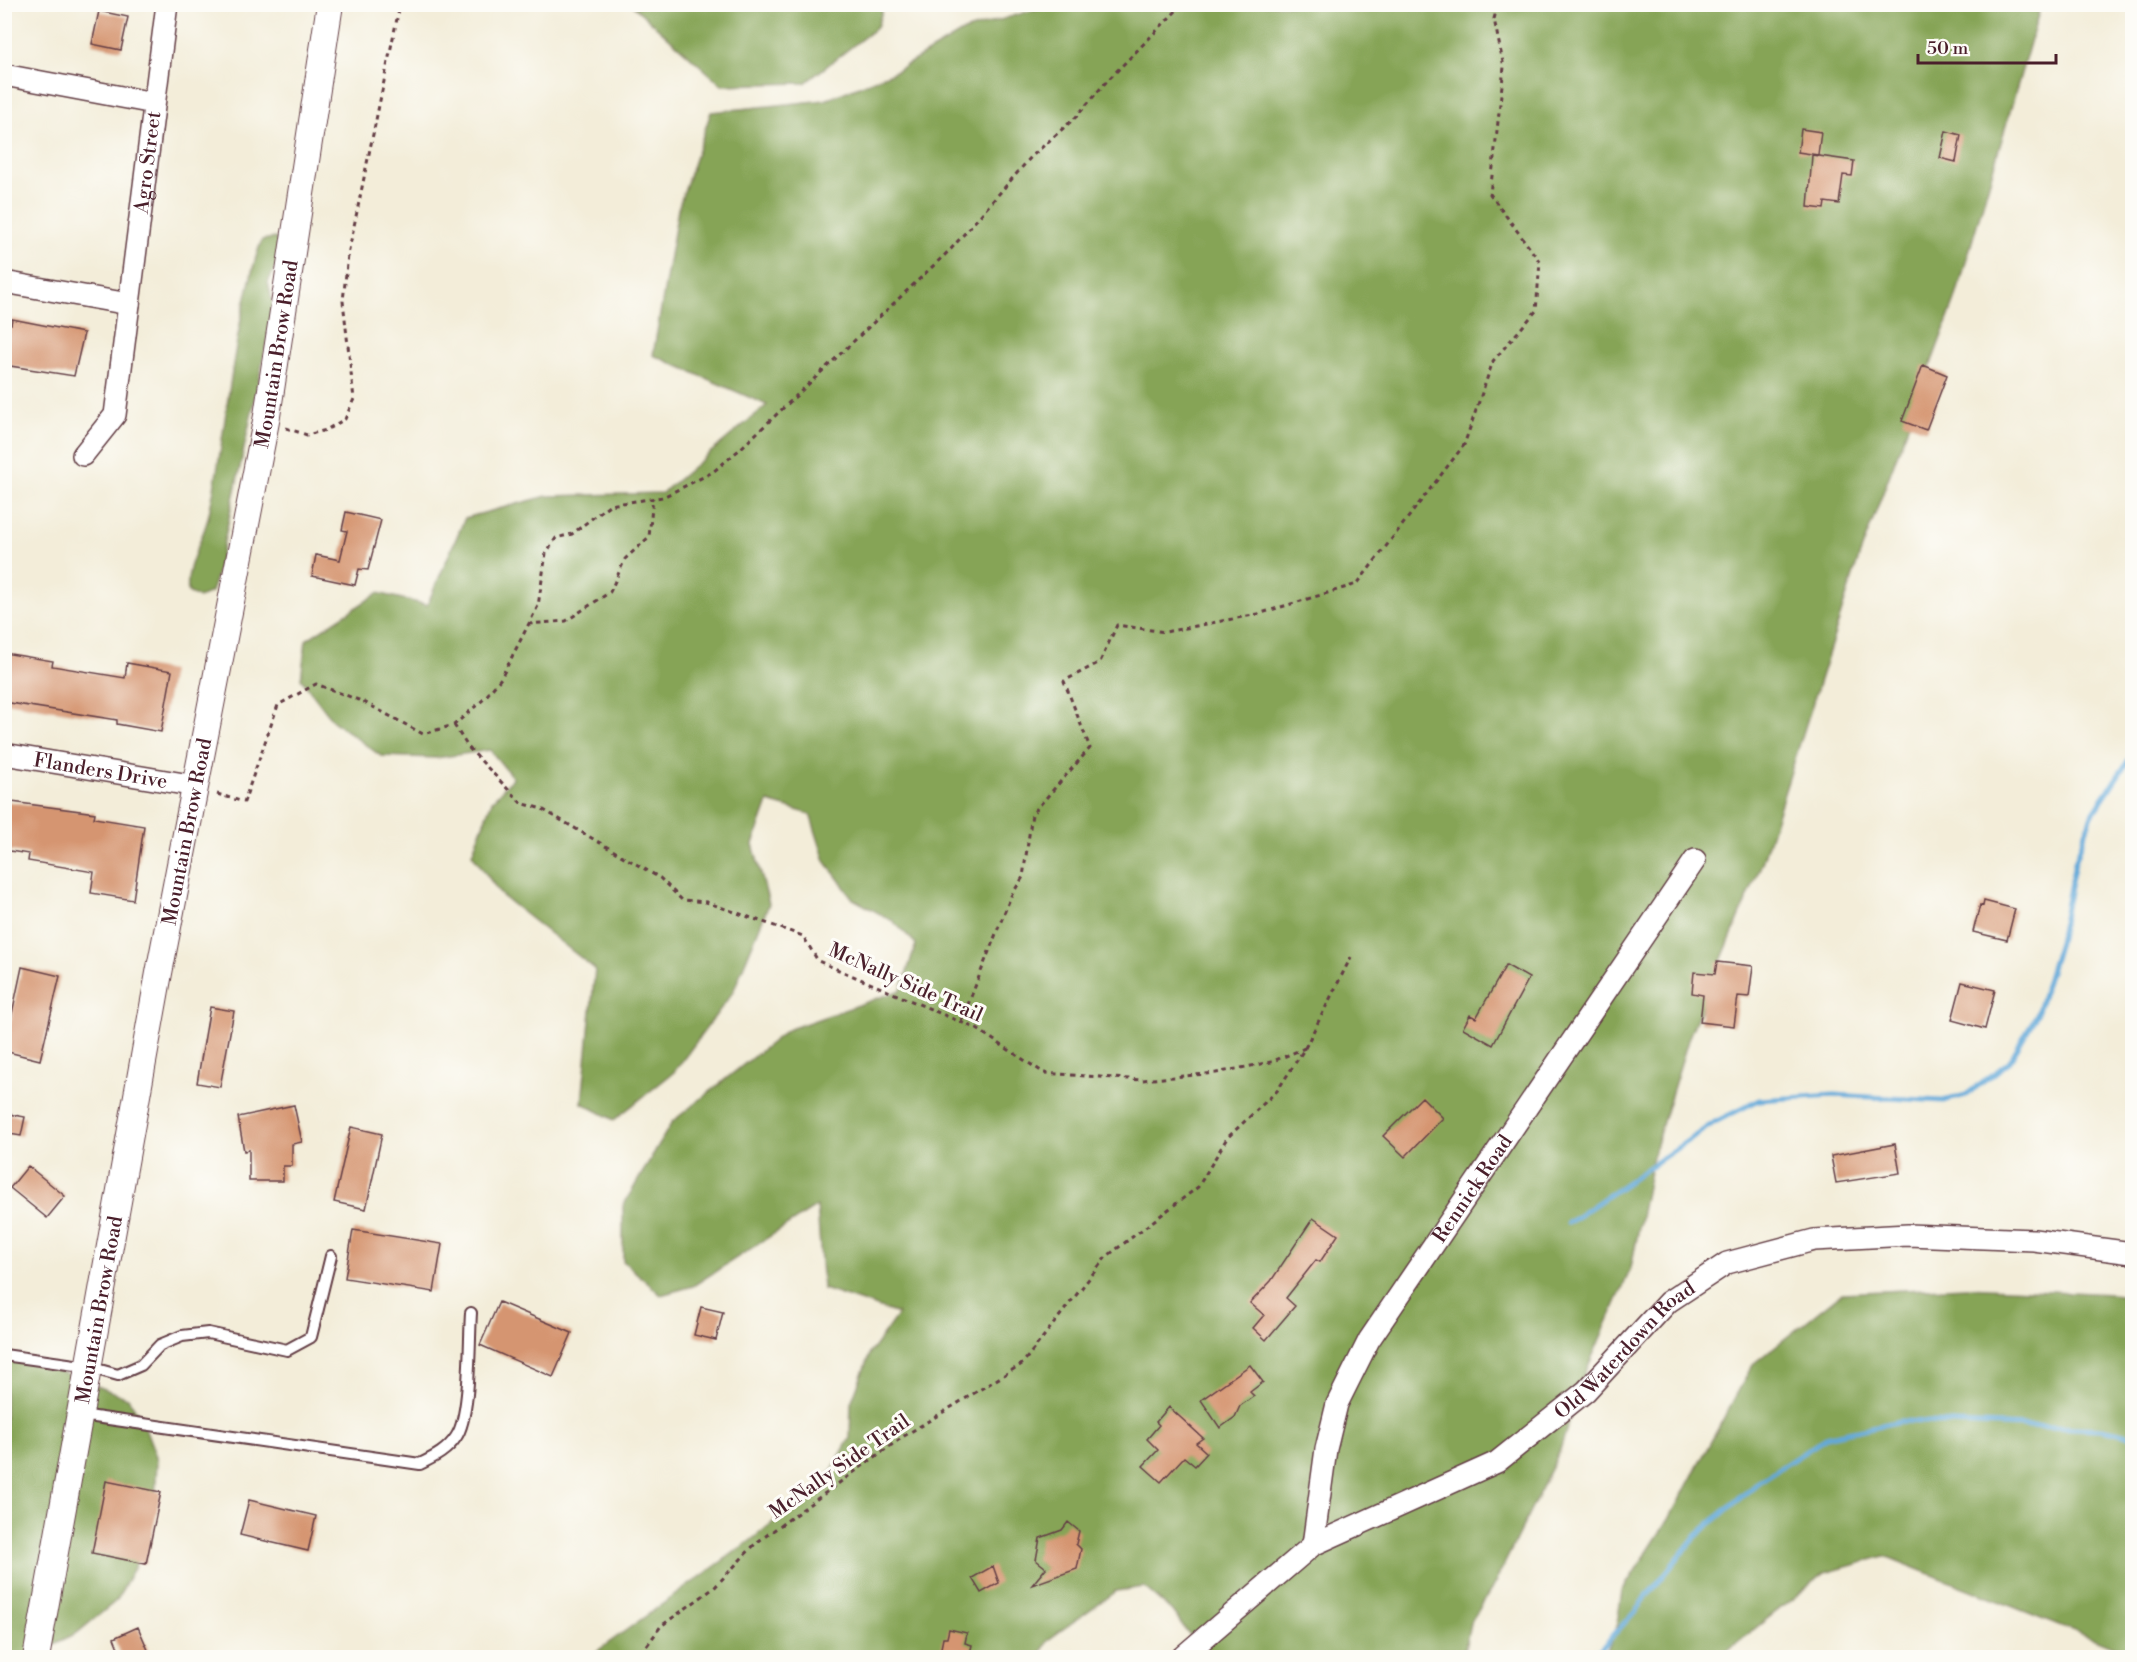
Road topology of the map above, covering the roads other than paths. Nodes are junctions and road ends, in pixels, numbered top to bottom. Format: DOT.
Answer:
graph roads {
  1 [pos="330,4"];
  2 [pos="167,13"];
  3 [pos="4,75"];
  4 [pos="154,103"];
  5 [pos="4,282"];
  6 [pos="129,304"];
  7 [pos="83,455"];
  8 [pos="4,754"];
  9 [pos="196,786"];
  10 [pos="1695,860"];
  11 [pos="2133,1253"];
  12 [pos="331,1256"];
  13 [pos="471,1313"];
  14 [pos="4,1355"];
  15 [pos="89,1367"];
  16 [pos="81,1415"];
  17 [pos="1313,1545"];
  18 [pos="36,1658"];
  19 [pos="1181,1658"];
  1 -- 9 [label="street, Mountain Brow Road"];
  2 -- 4 [label="street, Agro Street"];
  3 -- 4 [label="street"];
  4 -- 6 [label="street, Agro Street"];
  5 -- 6 [label="street"];
  6 -- 7 [label="street, Agro Street"];
  8 -- 9 [label="street, Flanders Drive"];
  9 -- 15 [label="street, Mountain Brow Road"];
  10 -- 17 [label="street, Rennick Road"];
  11 -- 17 [label="street, Old Waterdown Road"];
  12 -- 15 [label="lane"];
  13 -- 16 [label="lane"];
  14 -- 15 [label="lane"];
  15 -- 16 [label="street, Mountain Brow Road"];
  16 -- 18 [label="street, Mountain Brow Road"];
  17 -- 19 [label="street, Old Waterdown Road"];
}
